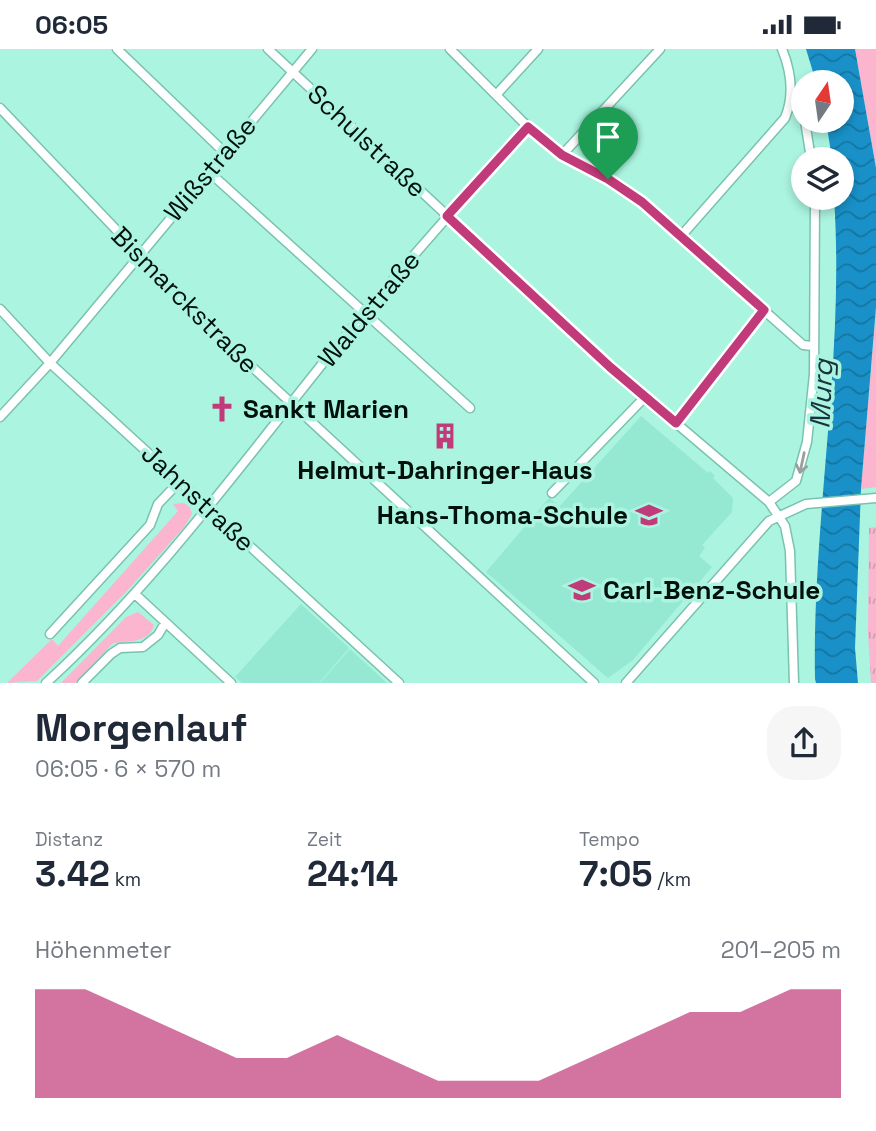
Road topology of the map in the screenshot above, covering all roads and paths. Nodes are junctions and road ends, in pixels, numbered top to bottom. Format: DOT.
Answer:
graph roads {
  1 [pos="117,49"];
  2 [pos="268,49"];
  3 [pos="312,49"];
  4 [pos="450,49"];
  5 [pos="538,49"];
  6 [pos="660,49"];
  7 [pos="782,49"];
  8 [pos="292,72"];
  9 [pos="496,95"];
  10 [pos="791,103"];
  11 [pos="0,108"];
  12 [pos="528,127"];
  13 [pos="224,152"];
  14 [pos="562,155"];
  15 [pos="208,171"];
  16 [pos="814,210"];
  17 [pos="447,216"];
  18 [pos="682,235"];
  19 [pos="138,254"];
  20 [pos="0,309"];
  21 [pos="764,310"];
  22 [pos="365,311"];
  23 [pos="812,346"];
  24 [pos="50,363"];
  25 [pos="644,398"];
  26 [pos="290,404"];
  27 [pos="470,408"];
  28 [pos="0,417"];
  29 [pos="676,423"];
  30 [pos="180,481"];
  31 [pos="552,493"];
  32 [pos="876,498"];
  33 [pos="769,502"];
  34 [pos="206,507"];
  35 [pos="777,515"];
  36 [pos="136,595"];
  37 [pos="165,623"];
  38 [pos="50,634"];
  39 [pos="47,683"];
  40 [pos="82,683"];
  41 [pos="231,683"];
  42 [pos="399,683"];
  43 [pos="594,683"];
  44 [pos="626,683"];
  45 [pos="794,683"];
  1 -- 13 [label="street"];
  2 -- 8 [label="street, Schulstraße"];
  3 -- 8 [label="street, Wißstraße"];
  4 -- 9 [label="street"];
  5 -- 9 [label="street"];
  6 -- 14 [label="street"];
  7 -- 10 [label="street"];
  8 -- 13 [label="street, Wißstraße"];
  8 -- 17 [label="street, Schulstraße"];
  9 -- 12 [label="street"];
  10 -- 18 [label="street"];
  11 -- 19 [label="street, Bismarckstraße"];
  12 -- 14 [label="street"];
  12 -- 17 [label="street, Waldstraße"];
  13 -- 15 [label="street, Wißstraße"];
  14 -- 18 [label="street"];
  15 -- 19 [label="street, Wißstraße"];
  15 -- 22 [label="street"];
  16 -- 23 [label="street"];
  17 -- 22 [label="street, Waldstraße"];
  17 -- 25 [label="street, Schulstraße"];
  18 -- 21 [label="street"];
  19 -- 24 [label="street, Wißstraße"];
  19 -- 26 [label="street, Bismarckstraße"];
  20 -- 24 [label="street, Jahnstraße"];
  21 -- 23 [label="street"];
  21 -- 29 [label="street"];
  22 -- 26 [label="street, Waldstraße"];
  22 -- 27 [label="street"];
  23 -- 33 [label="street, one-way"];
  24 -- 28 [label="street, Wißstraße"];
  24 -- 30 [label="street, Jahnstraße"];
  25 -- 29 [label="street, Schulstraße"];
  25 -- 31 [label="street"];
  26 -- 34 [label="street, Waldstraße"];
  26 -- 43 [label="street, Bismarckstraße"];
  29 -- 33 [label="street, Schulstraße"];
  30 -- 34 [label="street, Jahnstraße"];
  30 -- 38 [label="street"];
  32 -- 35 [label="street"];
  33 -- 35 [label="street, Schulstraße"];
  34 -- 36 [label="street, Waldstraße"];
  34 -- 42 [label="street, Jahnstraße"];
  35 -- 44 [label="street"];
  35 -- 45 [label="street, Schulstraße"];
  36 -- 37 [label="street"];
  36 -- 39 [label="street, Waldstraße"];
  37 -- 40 [label="street"];
  37 -- 41 [label="street"];
}
